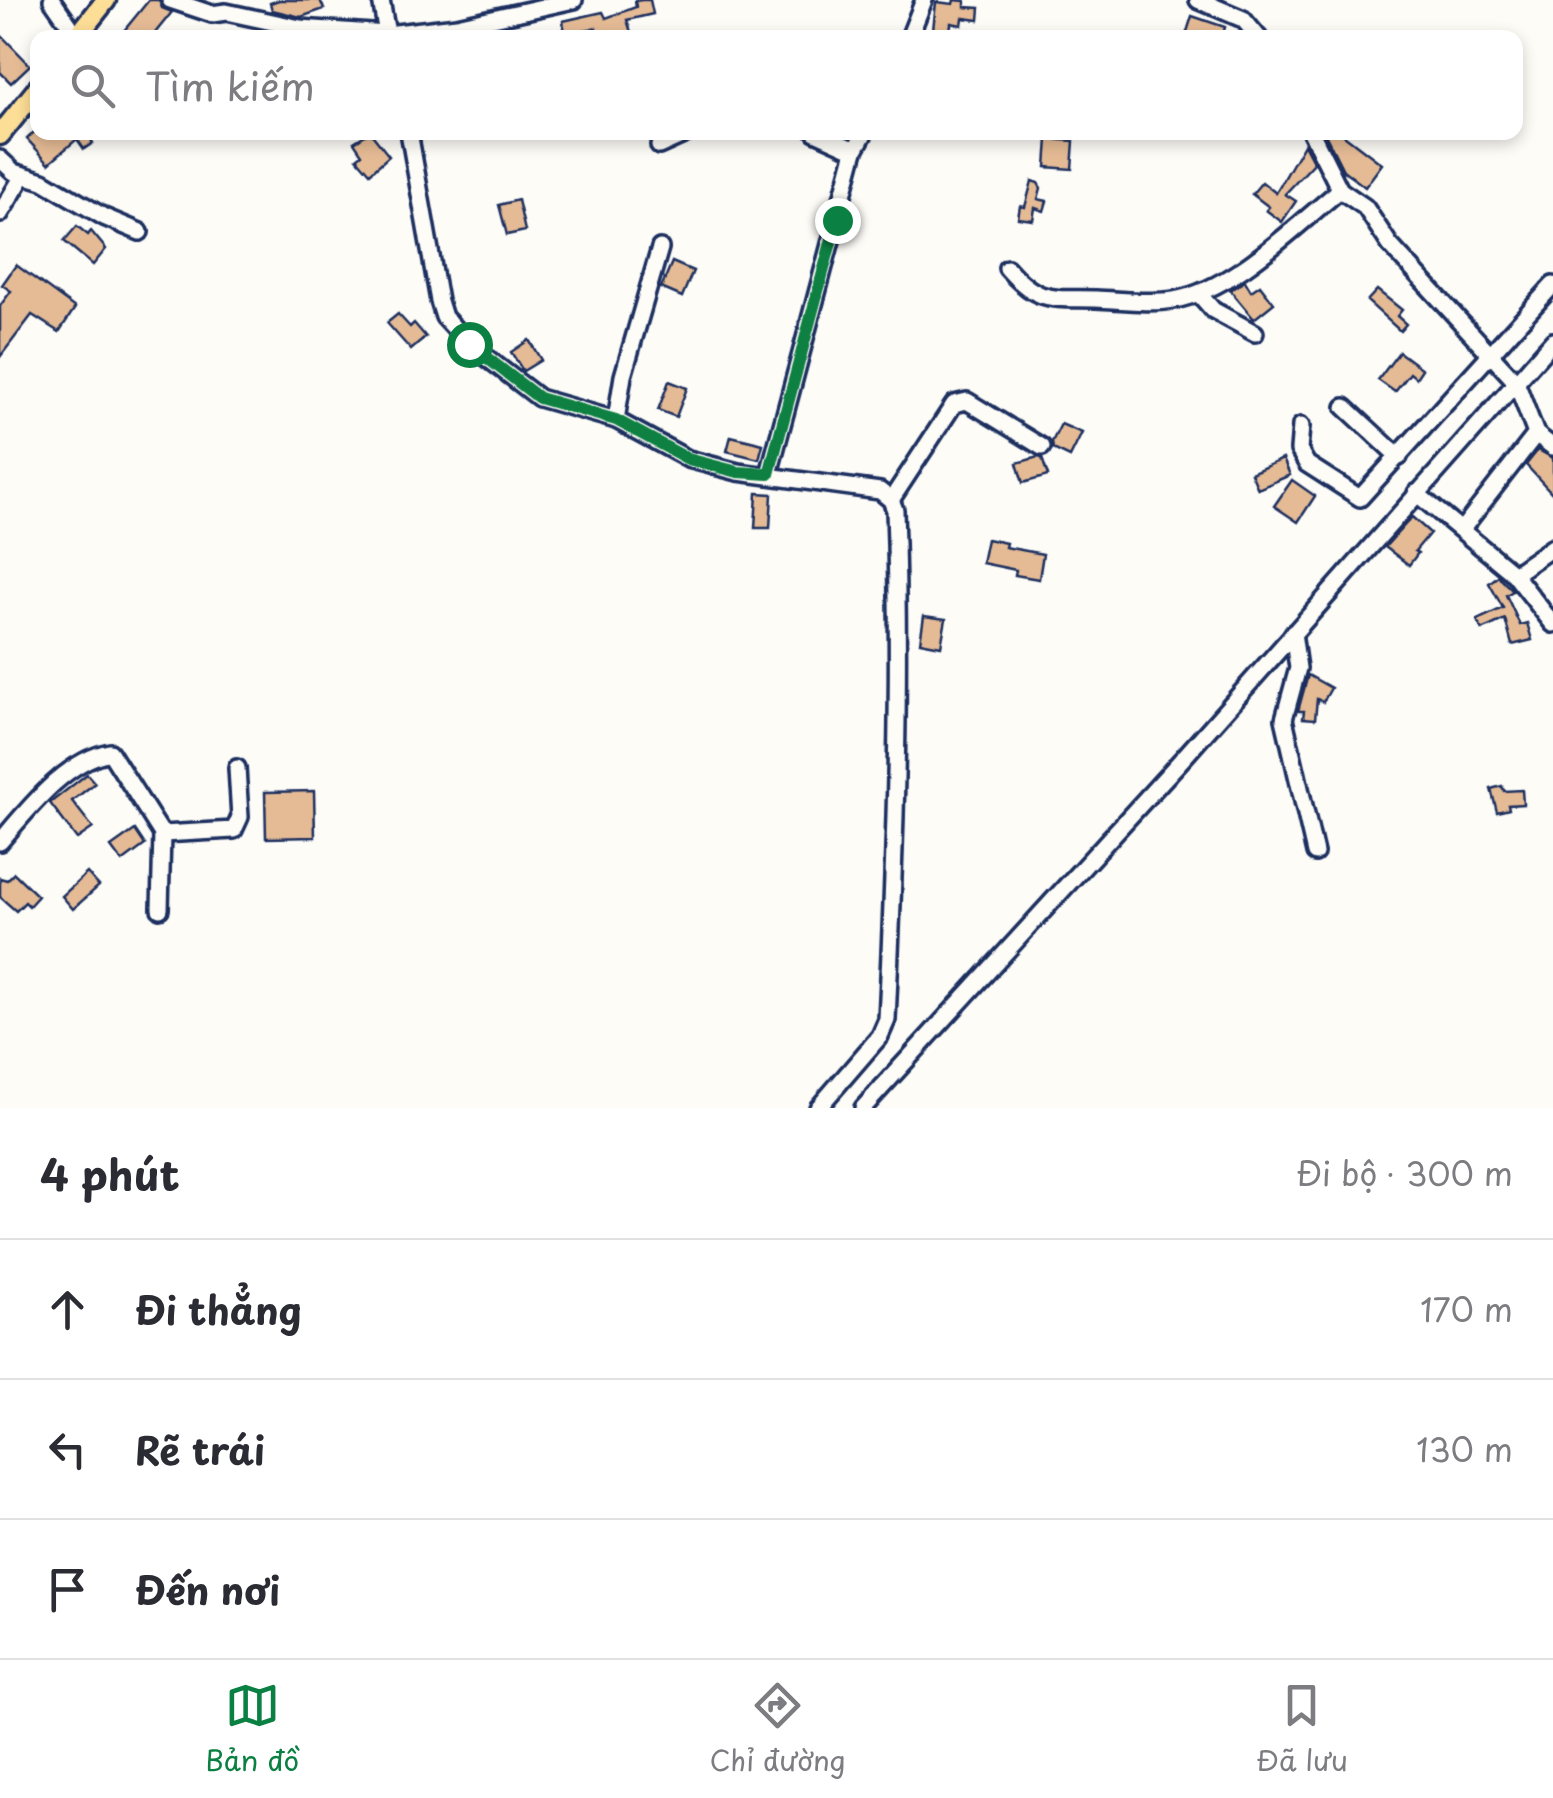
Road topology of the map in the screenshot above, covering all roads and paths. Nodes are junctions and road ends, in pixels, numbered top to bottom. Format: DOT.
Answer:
graph roads {
  1 [pos="52,0"];
  2 [pos="106,0"];
  3 [pos="170,0"];
  4 [pos="381,0"];
  5 [pos="574,0"];
  6 [pos="924,0"];
  7 [pos="1198,0"];
  8 [pos="1217,3"];
  9 [pos="72,30"];
  10 [pos="82,30"];
  11 [pos="326,30"];
  12 [pos="390,30"];
  13 [pos="428,30"];
  14 [pos="913,30"];
  15 [pos="1252,30"];
  16 [pos="30,98"];
  17 [pos="0,135"];
  18 [pos="411,140"];
  19 [pos="672,140"];
  20 [pos="832,140"];
  21 [pos="860,140"];
  22 [pos="1315,140"];
  23 [pos="658,146"];
  24 [pos="854,150"];
  25 [pos="0,159"];
  26 [pos="23,176"];
  27 [pos="1340,190"];
  28 [pos="0,214"];
  29 [pos="140,232"];
  30 [pos="660,248"];
  31 [pos="1007,268"];
  32 [pos="1553,285"];
  33 [pos="1199,294"];
  34 [pos="1255,333"];
  35 [pos="1553,341"];
  36 [pos="1504,369"];
  37 [pos="1344,407"];
  38 [pos="616,420"];
  39 [pos="1301,426"];
  40 [pos="1536,434"];
  41 [pos="1042,447"];
  42 [pos="1553,447"];
  43 [pos="1399,457"];
  44 [pos="769,474"];
  45 [pos="1416,492"];
  46 [pos="892,500"];
  47 [pos="1462,528"];
  48 [pos="1553,547"];
  49 [pos="1514,574"];
  50 [pos="1553,624"];
  51 [pos="1293,633"];
  52 [pos="237,768"];
  53 [pos="162,834"];
  54 [pos="0,842"];
  55 [pos="1315,852"];
  56 [pos="160,909"];
  57 [pos="818,1108"];
  58 [pos="863,1108"];
  1 -- 9 [label="street"];
  2 -- 10 [label="main road"];
  3 -- 11 [label="street"];
  4 -- 12 [label="street"];
  5 -- 13 [label="street"];
  6 -- 14 [label="street"];
  7 -- 8 [label="street"];
  8 -- 15 [label="street"];
  16 -- 17 [label="main road"];
  18 -- 38 [label="street"];
  19 -- 23 [label="street"];
  20 -- 24 [label="street"];
  21 -- 24 [label="street"];
  22 -- 27 [label="street"];
  24 -- 44 [label="street"];
  25 -- 26 [label="street"];
  26 -- 28 [label="street"];
  26 -- 29 [label="street"];
  27 -- 33 [label="street"];
  27 -- 36 [label="street"];
  30 -- 38 [label="street"];
  31 -- 33 [label="street"];
  32 -- 36 [label="street"];
  33 -- 34 [label="street"];
  35 -- 36 [label="street"];
  36 -- 40 [label="street"];
  36 -- 43 [label="street"];
  36 -- 45 [label="street"];
  37 -- 43 [label="street"];
  38 -- 44 [label="street"];
  39 -- 43 [label="street"];
  40 -- 42 [label="street"];
  40 -- 47 [label="street"];
  41 -- 46 [label="street"];
  44 -- 46 [label="street"];
  45 -- 47 [label="street"];
  45 -- 51 [label="street"];
  46 -- 57 [label="street"];
  47 -- 49 [label="street"];
  48 -- 49 [label="street"];
  49 -- 50 [label="street"];
  51 -- 55 [label="street"];
  51 -- 58 [label="street"];
  52 -- 53 [label="street"];
  53 -- 54 [label="street"];
  53 -- 56 [label="street"];
}
